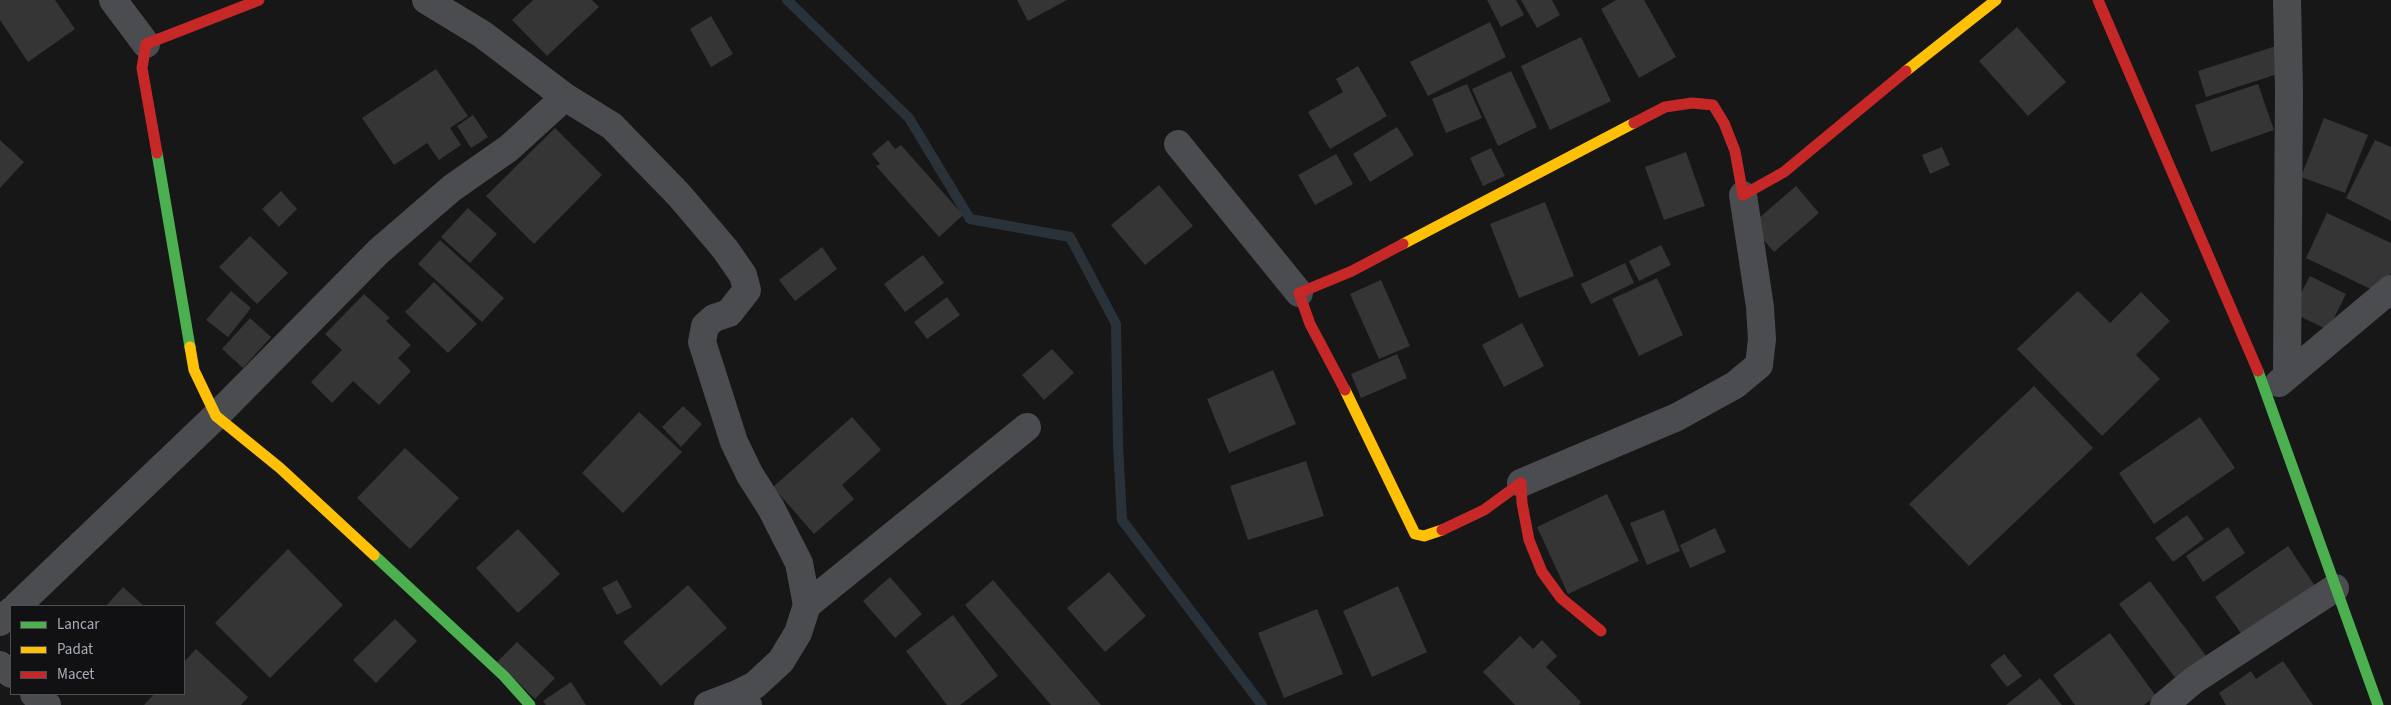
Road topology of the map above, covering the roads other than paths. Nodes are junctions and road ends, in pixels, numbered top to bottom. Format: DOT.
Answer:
graph roads {
  1 [pos="113,0"];
  2 [pos="259,0"];
  3 [pos="426,0"];
  4 [pos="1996,0"];
  5 [pos="2098,0"];
  6 [pos="2287,0"];
  7 [pos="146,44"];
  8 [pos="566,97"];
  9 [pos="1178,144"];
  10 [pos="1743,195"];
  11 [pos="2391,289"];
  12 [pos="1299,293"];
  13 [pos="2288,374"];
  14 [pos="2268,394"];
  15 [pos="216,416"];
  16 [pos="1027,427"];
  17 [pos="1521,483"];
  18 [pos="2335,588"];
  19 [pos="18,605"];
  20 [pos="807,605"];
  21 [pos="10,612"];
  22 [pos="0,622"];
  23 [pos="1601,630"];
  24 [pos="0,665"];
  25 [pos="10,673"];
  26 [pos="35,695"];
  27 [pos="743,700"];
  28 [pos="47,705"];
  29 [pos="530,705"];
  30 [pos="708,705"];
  31 [pos="2164,705"];
  32 [pos="2378,705"];
  1 -- 7 [label="street"];
  2 -- 7 [label="street"];
  3 -- 8 [label="street"];
  4 -- 10 [label="street"];
  5 -- 14 [label="street"];
  6 -- 13 [label="street"];
  7 -- 15 [label="street"];
  8 -- 15 [label="street"];
  8 -- 20 [label="street"];
  9 -- 12 [label="street"];
  10 -- 12 [label="street"];
  10 -- 17 [label="street"];
  11 -- 13 [label="street"];
  12 -- 17 [label="street"];
  13 -- 14 [label="street"];
  14 -- 18 [label="street"];
  15 -- 19 [label="street"];
  15 -- 29 [label="street"];
  16 -- 20 [label="street"];
  17 -- 23 [label="street"];
  18 -- 31 [label="street"];
  18 -- 32 [label="street"];
  20 -- 27 [label="street"];
  21 -- 22 [label="street"];
  24 -- 25 [label="street"];
  26 -- 28 [label="street"];
  27 -- 30 [label="street"];
}
